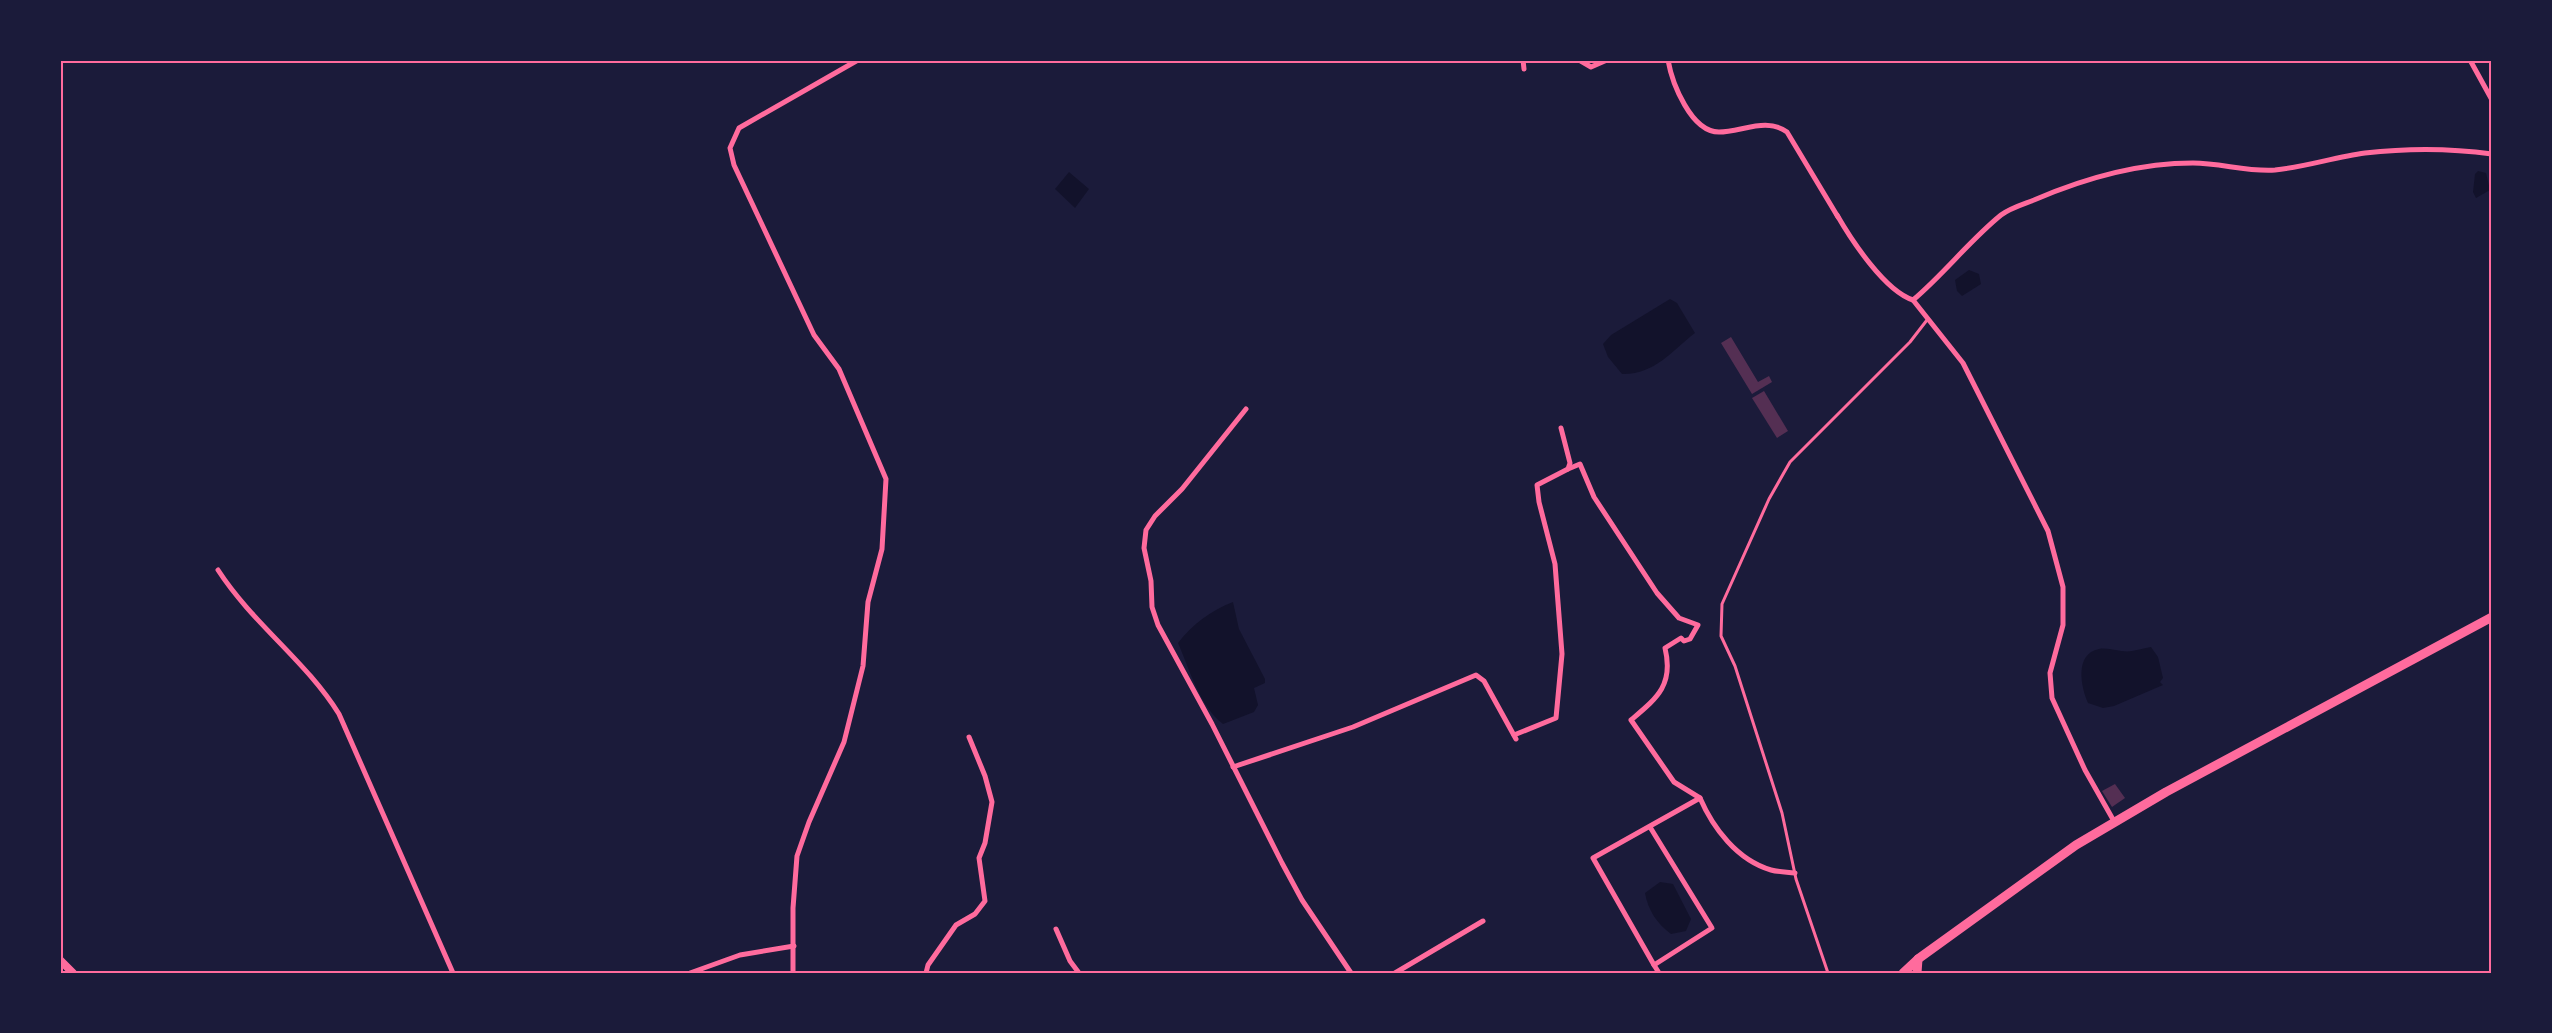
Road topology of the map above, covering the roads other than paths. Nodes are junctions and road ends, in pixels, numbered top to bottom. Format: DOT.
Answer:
graph roads {
  1 [pos="858,60"];
  2 [pos="1522,60"];
  3 [pos="1579,60"];
  4 [pos="1607,60"];
  5 [pos="1668,60"];
  6 [pos="2470,60"];
  7 [pos="1524,69"];
  8 [pos="2492,100"];
  9 [pos="2492,154"];
  10 [pos="1913,300"];
  11 [pos="1927,320"];
  12 [pos="1246,409"];
  13 [pos="1561,428"];
  14 [pos="1568,469"];
  15 [pos="218,570"];
  16 [pos="2492,617"];
  17 [pos="969,737"];
  18 [pos="1233,767"];
  19 [pos="1700,798"];
  20 [pos="2115,823"];
  21 [pos="1650,827"];
  22 [pos="1794,873"];
  23 [pos="1483,921"];
  24 [pos="1056,929"];
  25 [pos="794,946"];
  26 [pos="1918,959"];
  27 [pos="60,960"];
  28 [pos="1654,965"];
  29 [pos="73,973"];
  30 [pos="453,973"];
  31 [pos="690,973"];
  32 [pos="793,973"];
  33 [pos="926,973"];
  34 [pos="1079,973"];
  35 [pos="1351,973"];
  36 [pos="1395,973"];
  37 [pos="1659,973"];
  38 [pos="1828,973"];
  39 [pos="1903,973"];
  40 [pos="1917,973"];
  1 -- 25 [label="street"];
  2 -- 7 [label="street"];
  3 -- 4 [label="street"];
  5 -- 10 [label="street"];
  6 -- 8 [label="street"];
  9 -- 10 [label="street"];
  10 -- 11 [label="street"];
  11 -- 20 [label="street"];
  11 -- 22 [label="lane"];
  12 -- 18 [label="street"];
  13 -- 14 [label="street"];
  14 -- 18 [label="street"];
  14 -- 19 [label="street"];
  15 -- 30 [label="street"];
  16 -- 20 [label="main road"];
  17 -- 33 [label="street"];
  18 -- 35 [label="street"];
  19 -- 22 [label="street"];
  19 -- 28 [label="street"];
  20 -- 26 [label="main road"];
  21 -- 28 [label="street"];
  22 -- 38 [label="lane"];
  23 -- 36 [label="street"];
  24 -- 34 [label="street"];
  25 -- 31 [label="street"];
  25 -- 32 [label="street"];
  26 -- 39 [label="main road"];
  26 -- 40 [label="main road"];
  27 -- 29 [label="main road"];
  28 -- 37 [label="street"];
}
